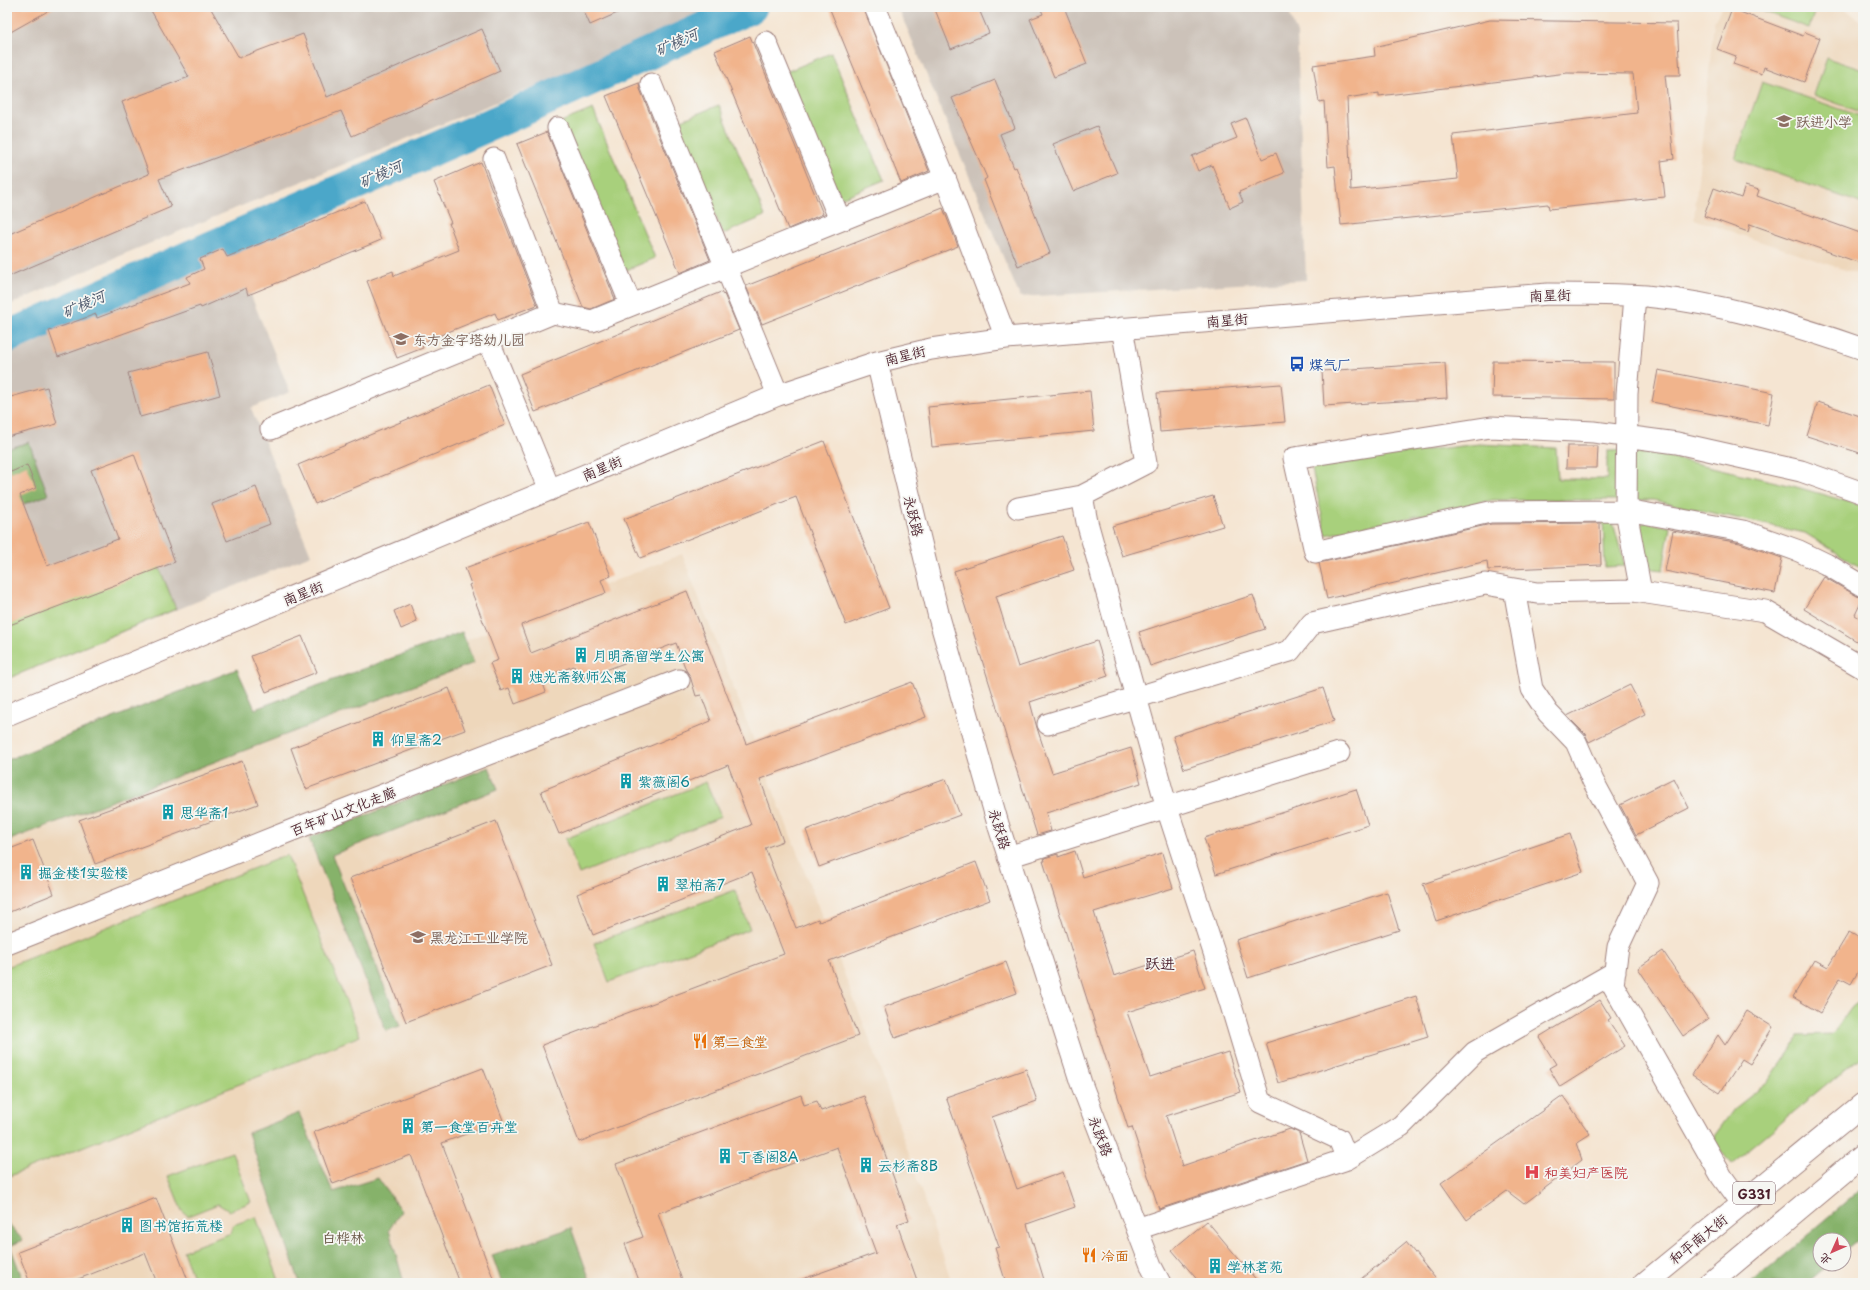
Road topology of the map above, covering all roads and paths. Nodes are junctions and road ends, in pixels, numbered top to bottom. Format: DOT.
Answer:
graph roads {
  1 [pos="875,7"];
  2 [pos="766,42"];
  3 [pos="651,84"];
  4 [pos="558,128"];
  5 [pos="494,159"];
  6 [pos="944,178"];
  7 [pos="840,220"];
  8 [pos="725,267"];
  9 [pos="1635,296"];
  10 [pos="631,305"];
  11 [pos="553,313"];
  12 [pos="1122,328"];
  13 [pos="1006,338"];
  14 [pos="488,339"];
  15 [pos="1863,350"];
  16 [pos="877,362"];
  17 [pos="778,395"];
  18 [pos="271,429"];
  19 [pos="1626,436"];
  20 [pos="550,490"];
  21 [pos="1863,492"];
  22 [pos="1082,496"];
  23 [pos="1018,508"];
  24 [pos="1626,511"];
  25 [pos="1863,586"];
  26 [pos="1514,589"];
  27 [pos="1641,592"];
  28 [pos="1863,668"];
  29 [pos="679,680"];
  30 [pos="1136,698"];
  31 [pos="7,714"];
  32 [pos="1048,724"];
  33 [pos="1339,753"];
  34 [pos="1167,808"];
  35 [pos="1008,857"];
  36 [pos="7,944"];
  37 [pos="1615,972"];
  38 [pos="1863,1104"];
  39 [pos="1863,1155"];
  40 [pos="1347,1158"];
  41 [pos="1742,1203"];
  42 [pos="1137,1229"];
  43 [pos="1160,1283"];
  44 [pos="1645,1283"];
  45 [pos="1710,1283"];
  1 -- 6 [label="street"];
  2 -- 7 [label="street"];
  3 -- 8 [label="street"];
  4 -- 10 [label="street"];
  5 -- 11 [label="street"];
  6 -- 7 [label="street"];
  6 -- 13 [label="street"];
  7 -- 8 [label="street"];
  8 -- 10 [label="street"];
  8 -- 17 [label="street"];
  9 -- 12 [label="street, 南星街"];
  9 -- 15 [label="street, 南星街"];
  9 -- 19 [label="street"];
  10 -- 11 [label="street"];
  11 -- 14 [label="street"];
  12 -- 13 [label="street, 南星街"];
  12 -- 22 [label="street"];
  13 -- 16 [label="street, 南星街"];
  14 -- 18 [label="street"];
  14 -- 20 [label="street"];
  16 -- 17 [label="street, 南星街"];
  16 -- 35 [label="street, 永跃路"];
  17 -- 20 [label="street, 南星街"];
  19 -- 21 [label="street"];
  19 -- 24 [label="street"];
  19 -- 24 [label="street"];
  20 -- 31 [label="street, 南星街"];
  22 -- 23 [label="street"];
  22 -- 30 [label="street"];
  24 -- 25 [label="street"];
  24 -- 27 [label="street"];
  26 -- 27 [label="street"];
  26 -- 30 [label="street"];
  26 -- 37 [label="street"];
  27 -- 28 [label="street"];
  29 -- 36 [label="street, 百年矿山文化走廊"];
  30 -- 32 [label="street"];
  30 -- 34 [label="street"];
  33 -- 34 [label="street"];
  34 -- 35 [label="street"];
  34 -- 40 [label="street"];
  35 -- 42 [label="street, 永跃路"];
  37 -- 40 [label="street"];
  37 -- 41 [label="street"];
  38 -- 41 [label="highway, 和平南大街 / G331"];
  39 -- 45 [label="highway, G331"];
  40 -- 42 [label="street"];
  41 -- 44 [label="highway, 和平南大街 / G331"];
  42 -- 43 [label="street, 永跃路"];
}
